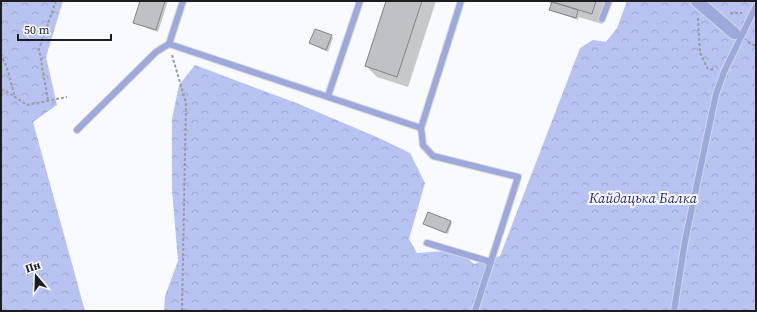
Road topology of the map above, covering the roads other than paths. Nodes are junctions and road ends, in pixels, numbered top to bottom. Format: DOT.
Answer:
graph roads {
  1 [pos="182,1"];
  2 [pos="360,1"];
  3 [pos="461,1"];
  4 [pos="609,1"];
  5 [pos="697,2"];
  6 [pos="756,6"];
  7 [pos="602,19"];
  8 [pos="734,33"];
  9 [pos="169,44"];
  10 [pos="328,96"];
  11 [pos="421,128"];
  12 [pos="77,130"];
  13 [pos="427,243"];
  14 [pos="491,262"];
  15 [pos="476,311"];
  16 [pos="674,311"];
  1 -- 9 [label="lane"];
  2 -- 10 [label="lane"];
  3 -- 11 [label="lane"];
  4 -- 7 [label="lane"];
  5 -- 8 [label="street"];
  6 -- 16 [label="lane"];
  9 -- 10 [label="lane"];
  9 -- 12 [label="lane"];
  10 -- 11 [label="lane"];
  11 -- 14 [label="lane"];
  13 -- 14 [label="lane"];
  14 -- 15 [label="lane"];
}
